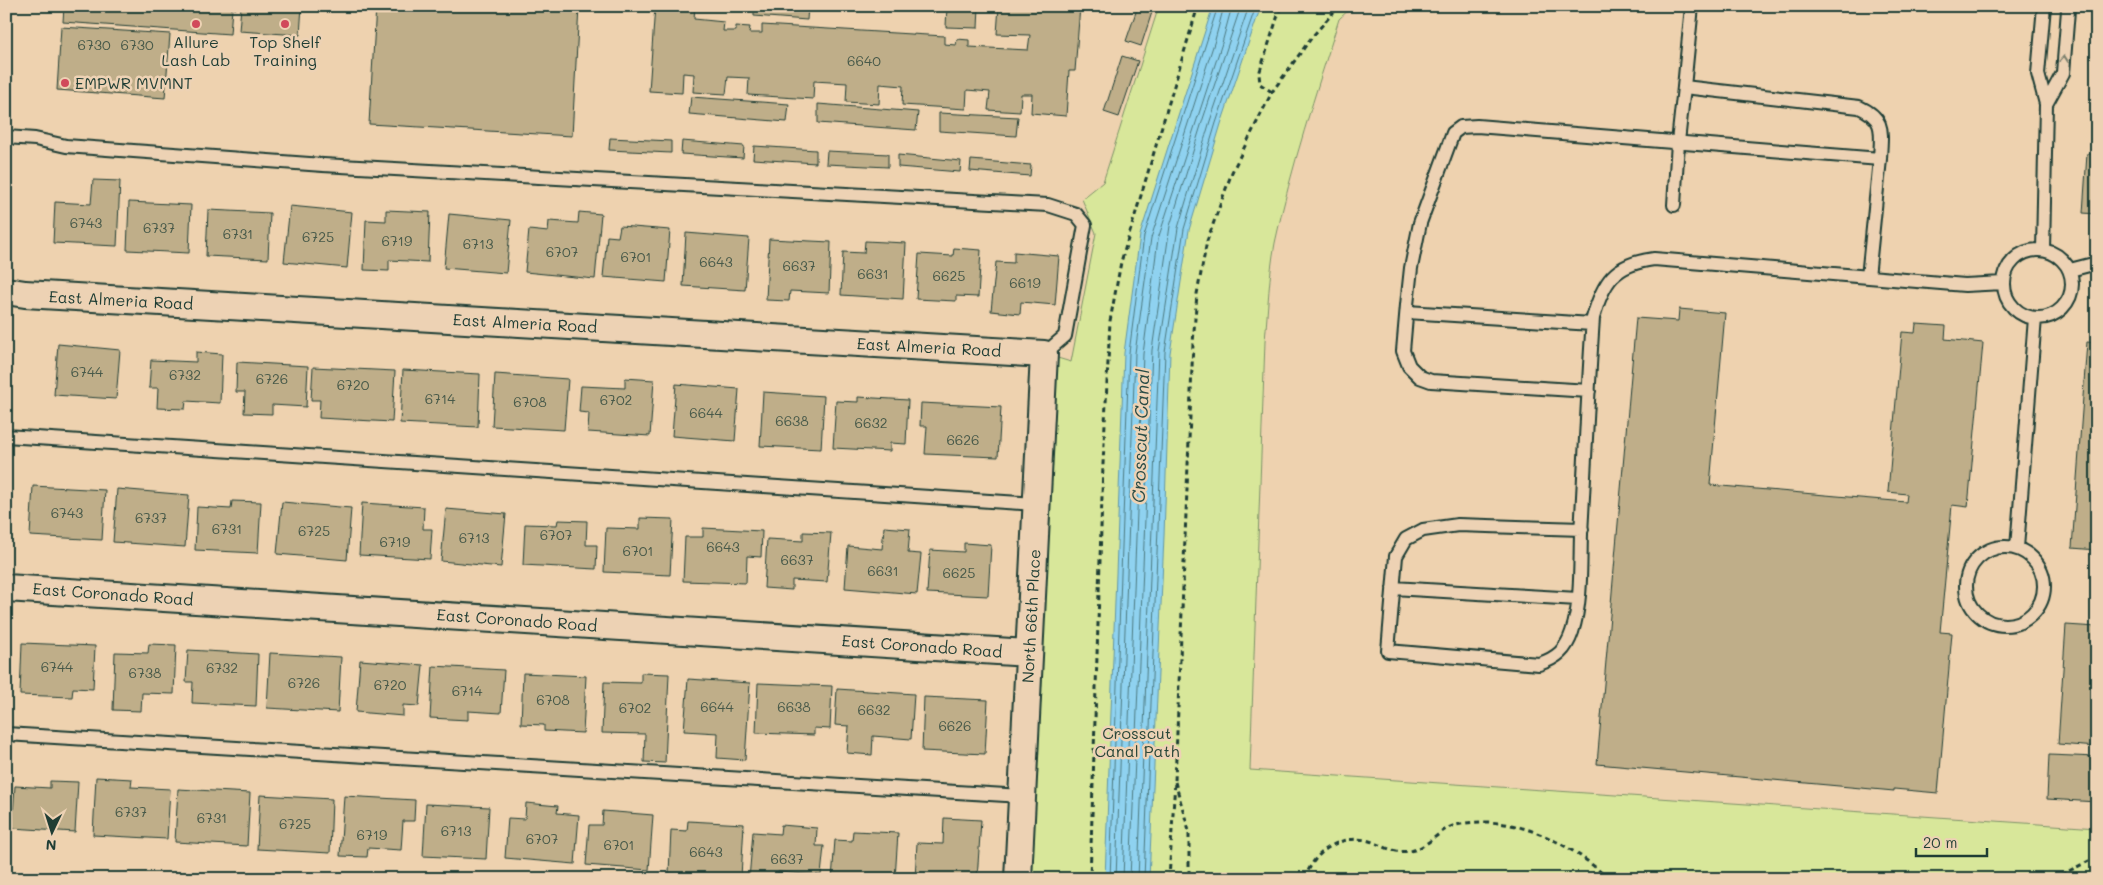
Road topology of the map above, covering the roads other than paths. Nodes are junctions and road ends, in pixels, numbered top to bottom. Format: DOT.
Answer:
graph roads {
  1 [pos="1692,6"];
  2 [pos="2044,6"];
  3 [pos="2067,6"];
  4 [pos="1684,87"];
  5 [pos="2046,104"];
  6 [pos="6,137"];
  7 [pos="1678,142"];
  8 [pos="1880,159"];
  9 [pos="1674,205"];
  10 [pos="2043,250"];
  11 [pos="2097,263"];
  12 [pos="2070,270"];
  13 [pos="1868,277"];
  14 [pos="2003,283"];
  15 [pos="6,291"];
  16 [pos="1407,312"];
  17 [pos="2035,318"];
  18 [pos="1592,324"];
  19 [pos="1044,354"];
  20 [pos="1589,390"];
  21 [pos="6,436"];
  22 [pos="1036,504"];
  23 [pos="1582,529"];
  24 [pos="2016,548"];
  25 [pos="6,588"];
  26 [pos="1392,588"];
  27 [pos="1578,600"];
  28 [pos="1028,653"];
  29 [pos="6,734"];
  30 [pos="1022,796"];
  31 [pos="1018,879"];
  1 -- 4 [label="lane"];
  2 -- 5 [label="lane"];
  5 -- 3 [label="lane, one-way"];
  4 -- 7 [label="lane"];
  4 -- 8 [label="lane"];
  5 -- 10 [label="lane"];
  6 -- 19 [label="lane"];
  7 -- 8 [label="lane"];
  7 -- 9 [label="lane"];
  7 -- 16 [label="lane"];
  8 -- 13 [label="lane"];
  10 -- 12 [label="lane"];
  10 -- 14 [label="lane"];
  11 -- 12 [label="lane"];
  12 -- 17 [label="lane"];
  13 -- 14 [label="lane"];
  13 -- 18 [label="lane"];
  14 -- 17 [label="lane"];
  15 -- 19 [label="street, East Almeria Road"];
  16 -- 18 [label="lane"];
  16 -- 20 [label="lane"];
  17 -- 24 [label="lane"];
  18 -- 20 [label="lane"];
  19 -- 22 [label="street, North 66th Place"];
  20 -- 23 [label="lane"];
  21 -- 22 [label="lane"];
  22 -- 28 [label="street, North 66th Place"];
  23 -- 26 [label="lane"];
  23 -- 27 [label="lane"];
  24 -- 24 [label="lane"];
  25 -- 28 [label="street, East Coronado Road"];
  26 -- 27 [label="lane"];
  26 -- 27 [label="lane"];
  28 -- 30 [label="street, North 66th Place"];
  29 -- 30 [label="lane"];
  30 -- 31 [label="street, North 66th Place"];
}
